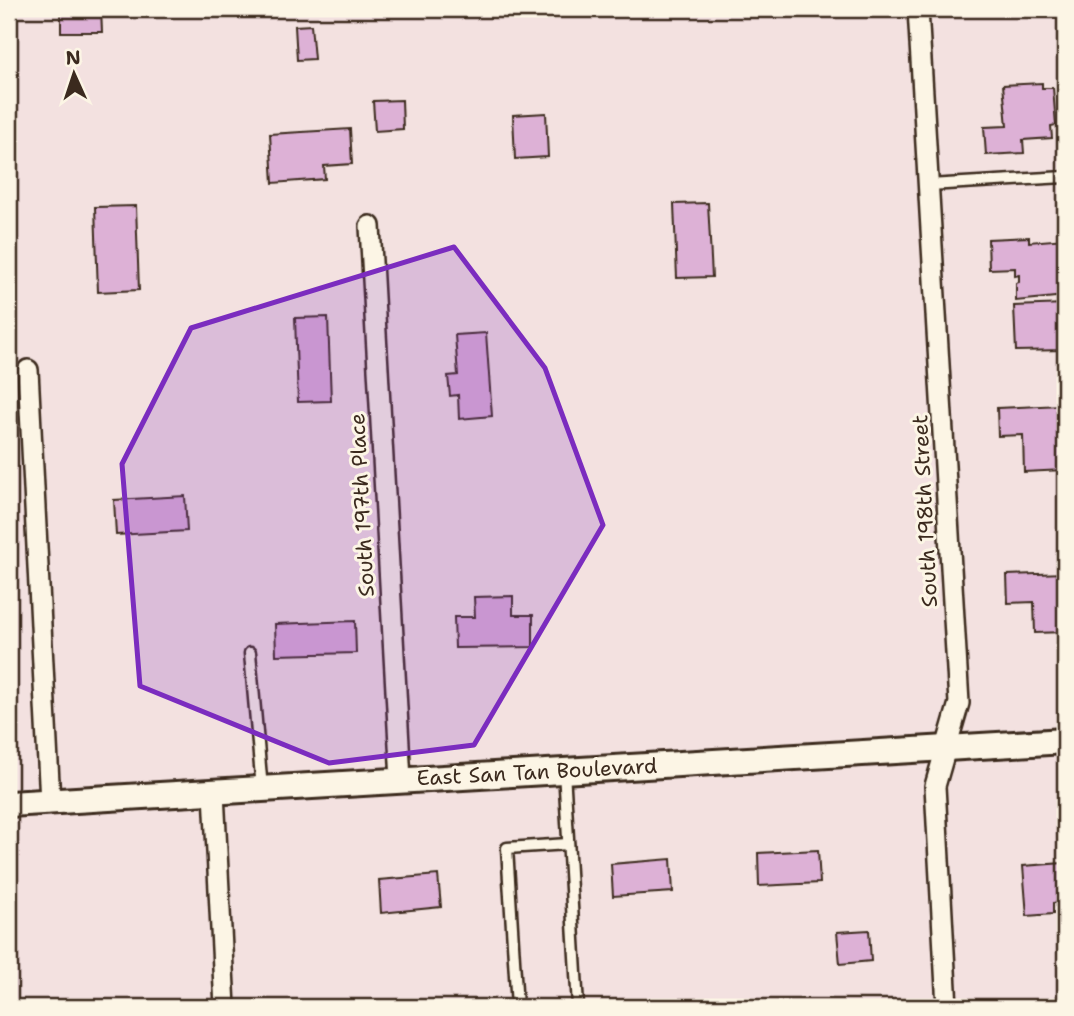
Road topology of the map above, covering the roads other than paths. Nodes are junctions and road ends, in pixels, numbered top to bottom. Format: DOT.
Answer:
graph roads {
  1 [pos="918,9"];
  2 [pos="1065,177"];
  3 [pos="929,185"];
  4 [pos="370,226"];
  5 [pos="28,370"];
  6 [pos="250,653"];
  7 [pos="1065,741"];
  8 [pos="946,748"];
  9 [pos="564,771"];
  10 [pos="401,780"];
  11 [pos="262,789"];
  12 [pos="214,793"];
  13 [pos="50,802"];
  14 [pos="9,804"];
  15 [pos="568,844"];
  16 [pos="225,1007"];
  17 [pos="517,1007"];
  18 [pos="578,1007"];
  19 [pos="947,1007"];
  1 -- 3 [label="street, South 198th Street"];
  2 -- 3 [label="lane"];
  3 -- 8 [label="street, South 198th Street"];
  4 -- 10 [label="street, South 197th Place"];
  5 -- 13 [label="street"];
  6 -- 11 [label="lane"];
  7 -- 8 [label="street, East San Tan Boulevard"];
  8 -- 9 [label="street, East San Tan Boulevard"];
  8 -- 19 [label="street, South 198th Street"];
  9 -- 10 [label="street, East San Tan Boulevard"];
  9 -- 15 [label="lane"];
  10 -- 11 [label="street, East San Tan Boulevard"];
  11 -- 12 [label="street, East San Tan Boulevard"];
  12 -- 13 [label="street, East San Tan Boulevard"];
  12 -- 16 [label="street"];
  13 -- 14 [label="street, East San Tan Boulevard"];
  15 -- 17 [label="lane"];
  15 -- 18 [label="lane"];
}
